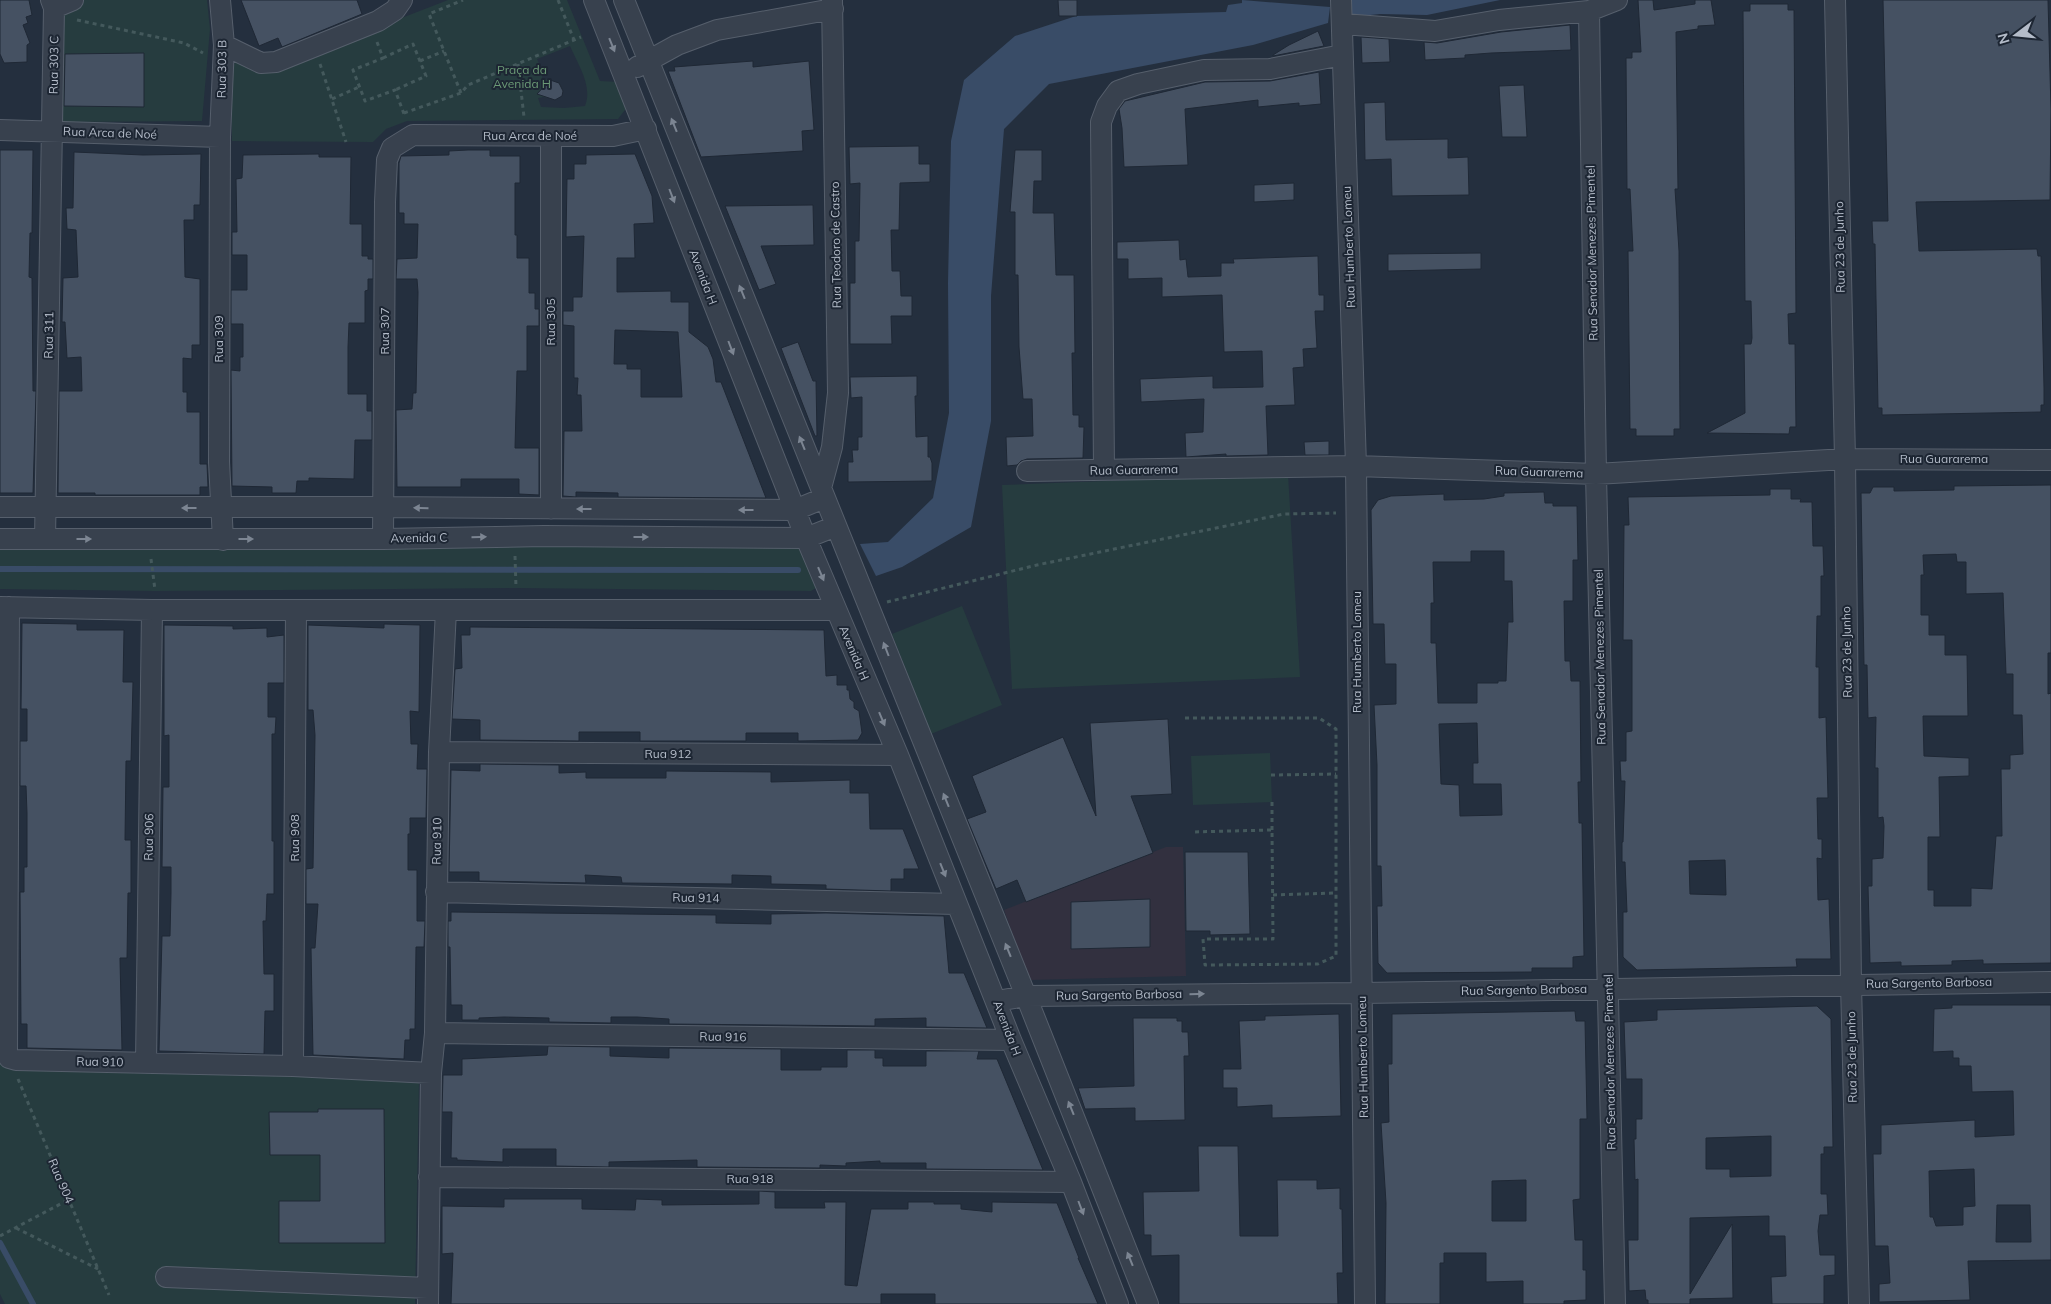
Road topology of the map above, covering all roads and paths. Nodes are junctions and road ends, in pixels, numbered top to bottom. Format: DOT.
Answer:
graph roads {
  1 [pos="73,0"];
  2 [pos="220,0"];
  3 [pos="402,0"];
  4 [pos="463,0"];
  5 [pos="558,0"];
  6 [pos="594,0"];
  7 [pos="624,0"];
  8 [pos="1341,0"];
  9 [pos="1617,0"];
  10 [pos="1835,0"];
  11 [pos="832,5"];
  12 [pos="53,8"];
  13 [pos="1589,11"];
  14 [pos="1343,24"];
  15 [pos="374,36"];
  16 [pos="581,37"];
  17 [pos="574,40"];
  18 [pos="216,50"];
  19 [pos="444,51"];
  20 [pos="1342,55"];
  21 [pos="383,58"];
  22 [pos="319,59"];
  23 [pos="420,61"];
  24 [pos="648,61"];
  25 [pos="518,64"];
  26 [pos="624,74"];
  27 [pos="359,87"];
  28 [pos="394,90"];
  29 [pos="461,93"];
  30 [pos="332,99"];
  31 [pos="404,113"];
  32 [pos="525,120"];
  33 [pos="410,128"];
  34 [pos="0,130"];
  35 [pos="646,130"];
  36 [pos="53,131"];
  37 [pos="551,136"];
  38 [pos="220,137"];
  39 [pos="346,142"];
  40 [pos="724,248"];
  41 [pos="696,259"];
  42 [pos="1845,460"];
  43 [pos="2051,460"];
  44 [pos="1356,466"];
  45 [pos="1104,470"];
  46 [pos="1027,471"];
  47 [pos="1596,474"];
  48 [pos="823,493"];
  49 [pos="1356,502"];
  50 [pos="0,507"];
  51 [pos="384,507"];
  52 [pos="46,508"];
  53 [pos="221,508"];
  54 [pos="551,509"];
  55 [pos="795,510"];
  56 [pos="836,526"];
  57 [pos="806,538"];
  58 [pos="0,539"];
  59 [pos="45,539"];
  60 [pos="383,539"];
  61 [pos="223,540"];
  62 [pos="515,552"];
  63 [pos="151,560"];
  64 [pos="516,588"];
  65 [pos="154,600"];
  66 [pos="870,606"];
  67 [pos="5,607"];
  68 [pos="296,610"];
  69 [pos="446,610"];
  70 [pos="836,610"];
  71 [pos="1185,718"];
  72 [pos="439,752"];
  73 [pos="898,755"];
  74 [pos="1336,774"];
  75 [pos="1271,775"];
  76 [pos="1272,802"];
  77 [pos="1272,830"];
  78 [pos="1192,832"];
  79 [pos="4,858"];
  80 [pos="436,892"];
  81 [pos="1336,893"];
  82 [pos="1273,895"];
  83 [pos="956,904"];
  84 [pos="2051,982"];
  85 [pos="1851,984"];
  86 [pos="1608,989"];
  87 [pos="1362,992"];
  88 [pos="1026,996"];
  89 [pos="997,1001"];
  90 [pos="435,1034"];
  91 [pos="1011,1040"];
  92 [pos="146,1063"];
  93 [pos="293,1066"];
  94 [pos="13,1067"];
  95 [pos="431,1073"];
  96 [pos="430,1177"];
  97 [pos="1071,1182"];
  98 [pos="68,1200"];
  99 [pos="16,1228"];
  100 [pos="0,1236"];
  101 [pos="98,1268"];
  102 [pos="166,1277"];
  103 [pos="109,1295"];
  104 [pos="428,1296"];
  105 [pos="1118,1304"];
  106 [pos="1148,1304"];
  107 [pos="1365,1304"];
  108 [pos="1615,1304"];
  109 [pos="1858,1304"];
  1 -- 12 [label="street"];
  2 -- 18 [label="street, Rua 303 B"];
  3 -- 18 [label="street"];
  4 -- 19 [label="path"];
  5 -- 17 [label="path"];
  6 -- 26 [label="street, Avenida H, one-way"];
  7 -- 24 [label="street"];
  8 -- 14 [label="street, Rua Humberto Lomeu"];
  9 -- 13 [label="street"];
  10 -- 42 [label="street, Rua 23 de Junho"];
  11 -- 24 [label="street"];
  11 -- 48 [label="street, Rua Teodoro de Castro"];
  12 -- 18 [label="path"];
  12 -- 36 [label="street, Rua 303 C"];
  13 -- 14 [label="street"];
  13 -- 47 [label="street, Rua Senador Menezes Pimentel"];
  14 -- 20 [label="street, Rua Humberto Lomeu"];
  15 -- 21 [label="path"];
  16 -- 17 [label="path"];
  17 -- 25 [label="path"];
  18 -- 38 [label="street, Rua 303 B"];
  19 -- 23 [label="path"];
  19 -- 29 [label="path"];
  20 -- 44 [label="street, Rua Humberto Lomeu"];
  20 -- 45 [label="street"];
  21 -- 23 [label="path"];
  21 -- 27 [label="path"];
  22 -- 30 [label="path"];
  23 -- 28 [label="path"];
  24 -- 26 [label="street"];
  40 -- 24 [label="street, one-way"];
  25 -- 29 [label="path"];
  25 -- 32 [label="path"];
  26 -- 35 [label="street, Avenida H"];
  27 -- 28 [label="path"];
  27 -- 30 [label="path"];
  28 -- 31 [label="path"];
  29 -- 31 [label="path"];
  30 -- 39 [label="path"];
  31 -- 33 [label="path"];
  33 -- 37 [label="street, Rua Arca de Noé"];
  33 -- 51 [label="street, Rua 307"];
  34 -- 36 [label="street, Rua Arca de Noé"];
  35 -- 37 [label="street, Rua Arca de Noé"];
  35 -- 41 [label="street, Avenida H, one-way"];
  36 -- 38 [label="street, Rua Arca de Noé"];
  36 -- 52 [label="street, Rua 311"];
  37 -- 54 [label="street, Rua 305"];
  38 -- 53 [label="street, Rua 309"];
  40 -- 41 [label="street"];
  48 -- 40 [label="street, one-way"];
  41 -- 55 [label="street, Avenida H, one-way"];
  42 -- 43 [label="street, Rua Guararema"];
  42 -- 47 [label="street, Rua Guararema"];
  42 -- 85 [label="street, Rua 23 de Junho"];
  44 -- 45 [label="street, Rua Guararema"];
  44 -- 47 [label="street, Rua Guararema"];
  44 -- 49 [label="street, Rua Humberto Lomeu"];
  45 -- 46 [label="street, Rua Guararema"];
  47 -- 86 [label="street, Rua Senador Menezes Pimentel"];
  48 -- 55 [label="street"];
  48 -- 56 [label="street"];
  49 -- 66 [label="path"];
  49 -- 87 [label="street, Rua Humberto Lomeu"];
  50 -- 52 [label="street"];
  51 -- 53 [label="street"];
  54 -- 51 [label="street, one-way"];
  51 -- 60 [label="street, Rua 307"];
  53 -- 52 [label="street, one-way"];
  52 -- 59 [label="street, Rua 311"];
  53 -- 61 [label="street, Rua 309"];
  55 -- 54 [label="street, one-way"];
  55 -- 57 [label="street, Avenida H"];
  56 -- 57 [label="street, Avenida C"];
  56 -- 66 [label="street"];
  60 -- 57 [label="street, Avenida C, one-way"];
  57 -- 70 [label="street, Avenida H, one-way"];
  58 -- 59 [label="street, Avenida C"];
  59 -- 61 [label="street, Avenida C, one-way"];
  61 -- 60 [label="street, Avenida C, one-way"];
  62 -- 64 [label="path"];
  63 -- 65 [label="path"];
  65 -- 67 [label="street"];
  65 -- 68 [label="street"];
  65 -- 92 [label="street, Rua 906"];
  88 -- 66 [label="street, one-way"];
  67 -- 79 [label="street"];
  68 -- 69 [label="street"];
  68 -- 93 [label="street, Rua 908"];
  69 -- 70 [label="street"];
  69 -- 72 [label="street, Rua 910"];
  70 -- 73 [label="street, Avenida H, one-way"];
  71 -- 74 [label="path"];
  72 -- 73 [label="street, Rua 912"];
  72 -- 80 [label="street, Rua 910"];
  73 -- 83 [label="street, Avenida H, one-way"];
  74 -- 75 [label="path"];
  74 -- 81 [label="path"];
  76 -- 77 [label="path"];
  77 -- 78 [label="path"];
  77 -- 82 [label="path"];
  79 -- 94 [label="street"];
  80 -- 83 [label="street, Rua 914"];
  80 -- 90 [label="street, Rua 910"];
  81 -- 82 [label="path"];
  81 -- 82 [label="path"];
  83 -- 89 [label="street, Avenida H"];
  84 -- 85 [label="street, Rua Sargento Barbosa"];
  85 -- 86 [label="street, Rua Sargento Barbosa"];
  85 -- 109 [label="street, Rua 23 de Junho"];
  86 -- 87 [label="street, Rua Sargento Barbosa"];
  86 -- 108 [label="street, Rua Senador Menezes Pimentel"];
  88 -- 87 [label="street, Rua Sargento Barbosa, one-way"];
  87 -- 107 [label="street, Rua Humberto Lomeu"];
  88 -- 89 [label="street, Rua Sargento Barbosa"];
  106 -- 88 [label="street, one-way"];
  89 -- 91 [label="street, Avenida H"];
  90 -- 91 [label="street, Rua 916"];
  90 -- 95 [label="street, Rua 910"];
  91 -- 97 [label="street, Avenida H"];
  92 -- 93 [label="street, Rua 910"];
  92 -- 94 [label="street, Rua 910"];
  93 -- 95 [label="street, Rua 910"];
  94 -- 98 [label="path, Rua 904"];
  95 -- 96 [label="street, Rua 910"];
  96 -- 97 [label="street, Rua 918"];
  96 -- 104 [label="street, Rua 910"];
  97 -- 105 [label="street, Avenida H, one-way"];
  98 -- 99 [label="path"];
  98 -- 101 [label="path, Rua 904"];
  99 -- 100 [label="path"];
  99 -- 101 [label="path"];
  101 -- 103 [label="path, Rua 904"];
  102 -- 104 [label="street"];
}
